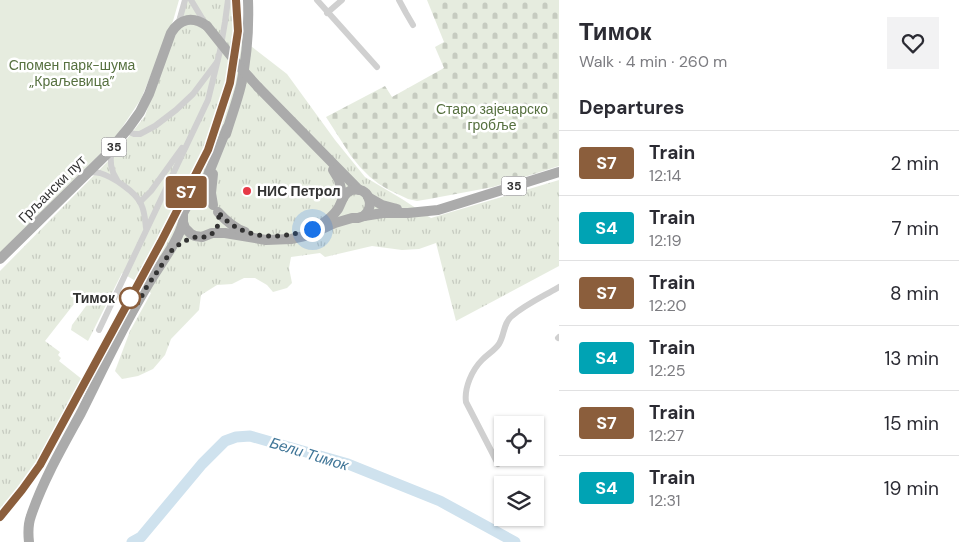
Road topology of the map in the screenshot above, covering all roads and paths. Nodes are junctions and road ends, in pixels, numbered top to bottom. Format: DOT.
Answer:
graph roads {
  1 [pos="185,0"];
  2 [pos="191,0"];
  3 [pos="228,0"];
  4 [pos="248,0"];
  5 [pos="316,0"];
  6 [pos="342,0"];
  7 [pos="399,0"];
  8 [pos="327,13"];
  9 [pos="178,25"];
  10 [pos="413,25"];
  11 [pos="207,26"];
  12 [pos="219,59"];
  13 [pos="377,67"];
  14 [pos="228,128"];
  15 [pos="126,131"];
  16 [pos="193,132"];
  17 [pos="114,147"];
  18 [pos="321,153"];
  19 [pos="88,172"];
  20 [pos="559,172"];
  21 [pos="120,183"];
  22 [pos="359,190"];
  23 [pos="368,197"];
  24 [pos="342,200"];
  25 [pos="470,200"];
  26 [pos="140,202"];
  27 [pos="194,202"];
  28 [pos="216,209"];
  29 [pos="364,216"];
  30 [pos="352,218"];
  31 [pos="183,222"];
  32 [pos="146,230"];
  33 [pos="212,233"];
  34 [pos="197,237"];
  35 [pos="0,259"];
  36 [pos="146,288"];
  37 [pos="559,288"];
  38 [pos="99,330"];
  39 [pos="494,456"];
  40 [pos="29,542"];
  1 -- 9 [label="street"];
  2 -- 11 [label="street"];
  3 -- 12 [label="street"];
  4 -- 14 [label="main road"];
  5 -- 8 [label="street"];
  6 -- 8 [label="street"];
  7 -- 10 [label="street"];
  8 -- 13 [label="street"];
  9 -- 11 [label="main road"];
  9 -- 15 [label="main road, Грљански пут / 35"];
  11 -- 18 [label="main road, 35, bridge"];
  12 -- 15 [label="street"];
  12 -- 16 [label="street"];
  14 -- 27 [label="main road"];
  14 -- 28 [label="main road"];
  15 -- 17 [label="main road, Грљански пут / 35"];
  16 -- 26 [label="street"];
  16 -- 32 [label="street"];
  17 -- 19 [label="main road, Грљански пут / 35"];
  17 -- 21 [label="street"];
  18 -- 22 [label="main road, 35"];
  18 -- 24 [label="main road, 35"];
  19 -- 21 [label="street"];
  19 -- 35 [label="main road, Грљански пут / 35"];
  20 -- 25 [label="main road, 35"];
  21 -- 26 [label="street"];
  22 -- 23 [label="main road, 35"];
  22 -- 24 [label="main road"];
  23 -- 25 [label="main road, 35"];
  23 -- 29 [label="main road"];
  24 -- 28 [label="main road"];
  24 -- 30 [label="main road, 35"];
  25 -- 29 [label="main road, 35"];
  26 -- 32 [label="street"];
  27 -- 28 [label="main road"];
  27 -- 31 [label="main road"];
  28 -- 33 [label="main road"];
  29 -- 30 [label="main road, 35"];
  30 -- 33 [label="main road"];
  31 -- 34 [label="main road"];
  31 -- 36 [label="main road"];
  32 -- 38 [label="street"];
  33 -- 34 [label="main road"];
  34 -- 36 [label="main road"];
  36 -- 40 [label="main road"];
  37 -- 39 [label="street"];
}
